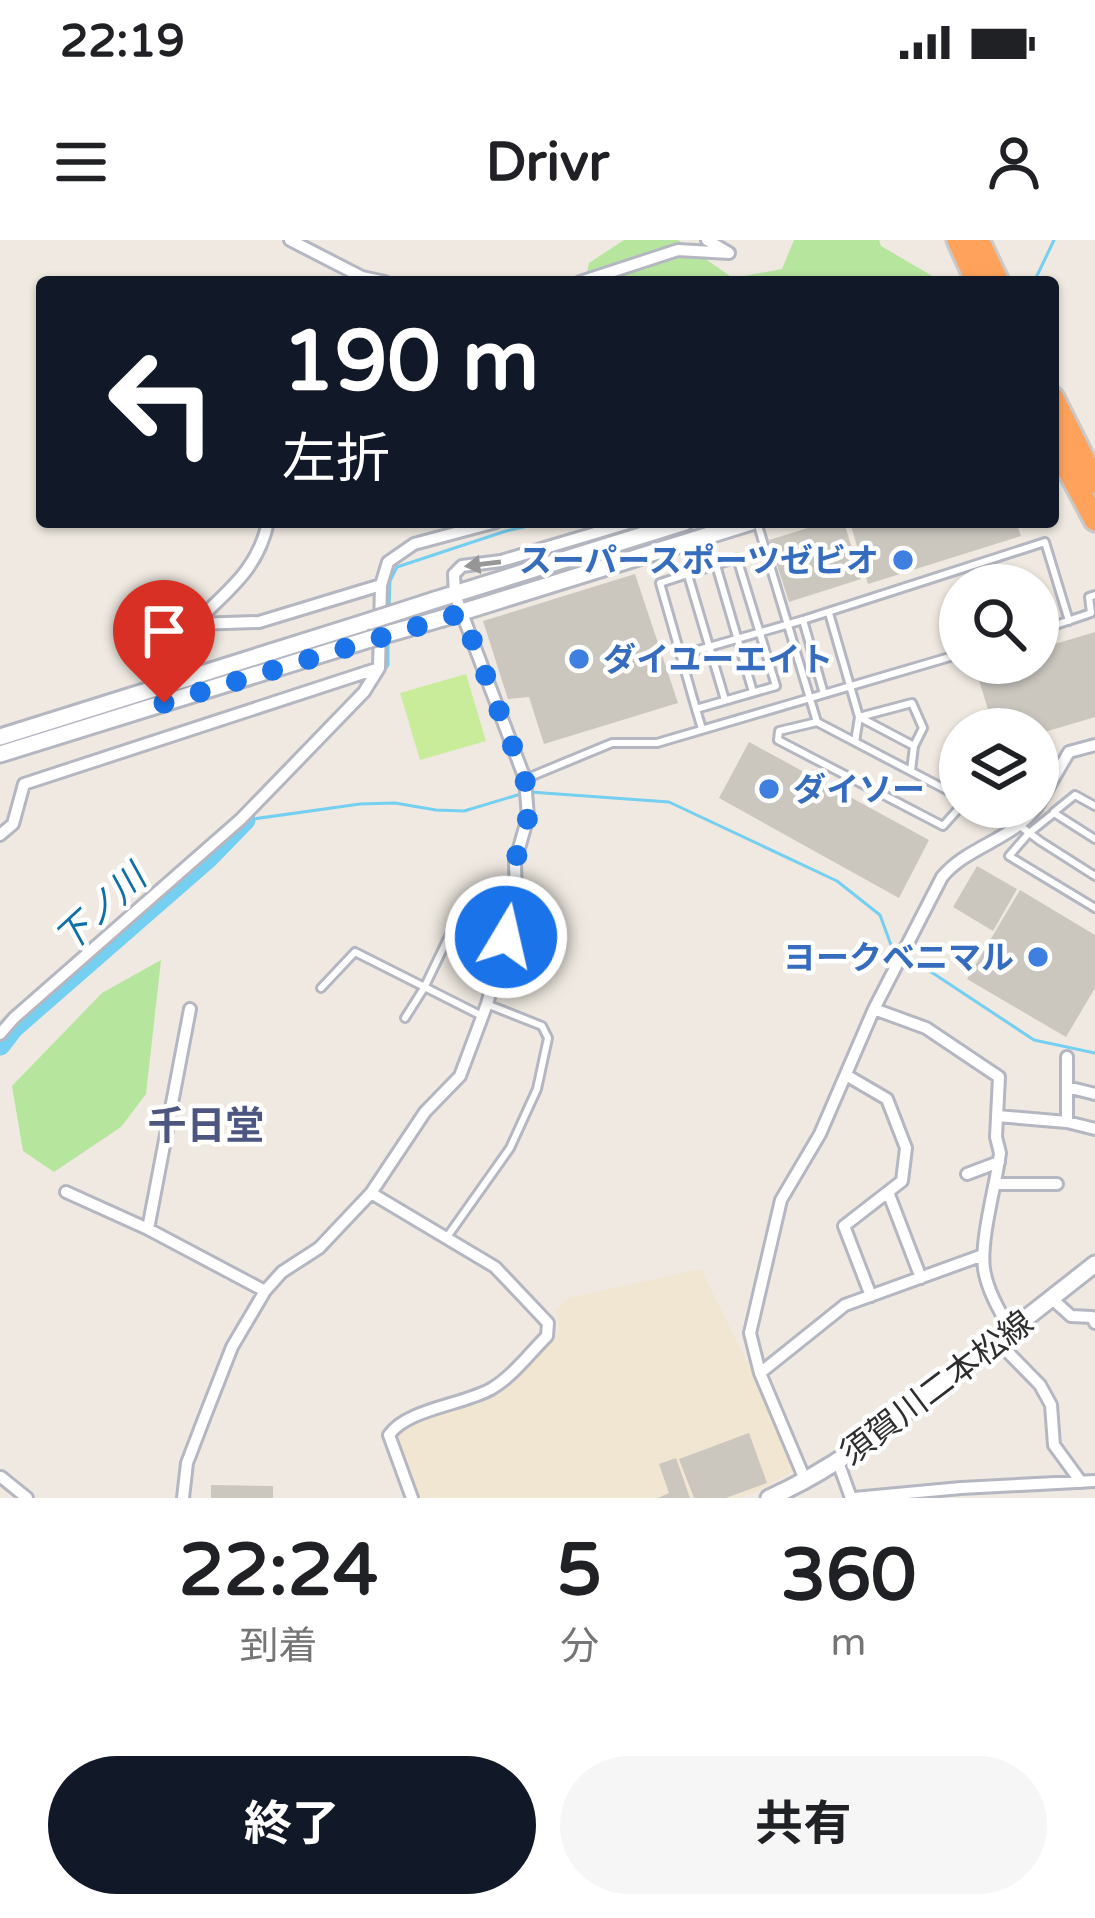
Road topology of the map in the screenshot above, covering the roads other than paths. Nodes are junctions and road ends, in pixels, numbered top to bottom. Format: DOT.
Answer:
graph roads {
  1 [pos="290,240"];
  2 [pos="707,240"];
  3 [pos="958,240"];
  4 [pos="978,240"];
  5 [pos="360,276"];
  6 [pos="598,276"];
  7 [pos="974,276"];
  8 [pos="995,276"];
  9 [pos="1059,433"];
  10 [pos="1059,436"];
  11 [pos="1095,482"];
  12 [pos="1095,520"];
  13 [pos="266,528"];
  14 [pos="474,528"];
  15 [pos="612,528"];
  16 [pos="666,528"];
  17 [pos="735,528"];
  18 [pos="756,528"];
  19 [pos="716,565"];
  20 [pos="688,575"];
  21 [pos="381,585"];
  22 [pos="455,595"];
  23 [pos="1095,595"];
  24 [pos="829,612"];
  25 [pos="462,613"];
  26 [pos="803,620"];
  27 [pos="1069,621"];
  28 [pos="1059,624"];
  29 [pos="788,625"];
  30 [pos="760,632"];
  31 [pos="738,639"];
  32 [pos="709,647"];
  33 [pos="680,655"];
  34 [pos="939,660"];
  35 [pos="379,668"];
  36 [pos="850,686"];
  37 [pos="753,692"];
  38 [pos="824,694"];
  39 [pos="810,698"];
  40 [pos="725,700"];
  41 [pos="696,709"];
  42 [pos="860,717"];
  43 [pos="817,722"];
  44 [pos="703,729"];
  45 [pos="0,737"];
  46 [pos="855,742"];
  47 [pos="1095,745"];
  48 [pos="914,746"];
  49 [pos="0,754"];
  50 [pos="1059,770"];
  51 [pos="911,771"];
  52 [pos="525,779"];
  53 [pos="939,785"];
  54 [pos="1095,806"];
  55 [pos="1059,809"];
  56 [pos="1059,816"];
  57 [pos="939,824"];
  58 [pos="1024,829"];
  59 [pos="0,836"];
  60 [pos="1095,838"];
  61 [pos="1095,876"];
  62 [pos="1095,908"];
  63 [pos="450,934"];
  64 [pos="321,988"];
  65 [pos="424,988"];
  66 [pos="190,1009"];
  67 [pos="484,1010"];
  68 [pos="874,1010"];
  69 [pos="405,1018"];
  70 [pos="0,1034"];
  71 [pos="1067,1057"];
  72 [pos="846,1075"];
  73 [pos="1067,1087"];
  74 [pos="1095,1094"];
  75 [pos="997,1116"];
  76 [pos="1067,1122"];
  77 [pos="1095,1129"];
  78 [pos="999,1162"];
  79 [pos="967,1174"];
  80 [pos="996,1184"];
  81 [pos="1057,1184"];
  82 [pos="67,1192"];
  83 [pos="888,1192"];
  84 [pos="371,1193"];
  85 [pos="148,1228"];
  86 [pos="447,1237"];
  87 [pos="983,1256"];
  88 [pos="1095,1264"];
  89 [pos="921,1278"];
  90 [pos="265,1292"];
  91 [pos="871,1296"];
  92 [pos="1051,1298"];
  93 [pos="1094,1318"];
  94 [pos="1004,1336"];
  95 [pos="760,1372"];
  96 [pos="838,1462"];
  97 [pos="1,1478"];
  98 [pos="806,1482"];
  99 [pos="1088,1482"];
  100 [pos="1012,1492"];
  101 [pos="27,1498"];
  102 [pos="183,1498"];
  103 [pos="412,1498"];
  104 [pos="769,1498"];
  105 [pos="852,1498"];
  1 -- 5 [label="street"];
  2 -- 6 [label="street"];
  3 -- 7 [label="highway"];
  4 -- 8 [label="highway"];
  9 -- 11 [label="highway"];
  10 -- 12 [label="highway"];
  13 -- 21 [label="street"];
  14 -- 21 [label="street"];
  15 -- 22 [label="street, one-way"];
  16 -- 22 [label="street"];
  17 -- 25 [label="street"];
  18 -- 29 [label="lane"];
  19 -- 20 [label="lane"];
  19 -- 30 [label="lane"];
  19 -- 31 [label="lane"];
  20 -- 32 [label="lane"];
  20 -- 33 [label="lane"];
  21 -- 35 [label="street"];
  22 -- 25 [label="street"];
  22 -- 45 [label="street, bridge"];
  23 -- 27 [label="lane"];
  24 -- 26 [label="lane"];
  24 -- 27 [label="lane"];
  24 -- 36 [label="lane"];
  25 -- 49 [label="street, bridge"];
  25 -- 52 [label="street"];
  26 -- 29 [label="lane"];
  26 -- 38 [label="lane"];
  27 -- 28 [label="lane"];
  29 -- 30 [label="lane"];
  29 -- 39 [label="lane"];
  30 -- 31 [label="lane"];
  30 -- 37 [label="lane"];
  31 -- 32 [label="lane"];
  31 -- 37 [label="lane"];
  32 -- 33 [label="lane"];
  32 -- 40 [label="lane"];
  33 -- 41 [label="lane"];
  34 -- 36 [label="lane"];
  35 -- 59 [label="street"];
  35 -- 70 [label="street"];
  36 -- 38 [label="lane"];
  36 -- 42 [label="lane"];
  37 -- 40 [label="lane"];
  38 -- 39 [label="lane"];
  39 -- 43 [label="lane"];
  39 -- 44 [label="lane"];
  40 -- 41 [label="lane"];
  41 -- 44 [label="lane"];
  42 -- 46 [label="lane"];
  42 -- 48 [label="lane"];
  42 -- 48 [label="lane"];
  43 -- 46 [label="lane"];
  43 -- 57 [label="lane"];
  44 -- 52 [label="lane"];
  46 -- 51 [label="lane"];
  47 -- 50 [label="street"];
  48 -- 51 [label="lane"];
  51 -- 53 [label="lane"];
  52 -- 67 [label="street"];
  54 -- 55 [label="lane"];
  56 -- 60 [label="lane"];
  58 -- 61 [label="lane"];
  58 -- 62 [label="lane"];
  58 -- 68 [label="street"];
  63 -- 65 [label="lane"];
  64 -- 65 [label="lane"];
  65 -- 67 [label="lane"];
  65 -- 69 [label="lane"];
  66 -- 85 [label="street"];
  67 -- 84 [label="street"];
  67 -- 86 [label="lane"];
  68 -- 72 [label="street"];
  68 -- 75 [label="street"];
  71 -- 73 [label="street"];
  72 -- 83 [label="street"];
  72 -- 95 [label="street"];
  73 -- 74 [label="street"];
  73 -- 76 [label="street"];
  75 -- 76 [label="street"];
  75 -- 78 [label="street"];
  76 -- 77 [label="street"];
  78 -- 79 [label="street"];
  78 -- 80 [label="street"];
  80 -- 81 [label="street"];
  80 -- 87 [label="street"];
  82 -- 85 [label="street"];
  83 -- 89 [label="street"];
  83 -- 91 [label="street"];
  84 -- 86 [label="street"];
  84 -- 90 [label="street"];
  85 -- 90 [label="street"];
  86 -- 103 [label="street"];
  87 -- 89 [label="street"];
  87 -- 94 [label="street"];
  88 -- 92 [label="street, 須賀川二本松線"];
  89 -- 91 [label="street"];
  90 -- 102 [label="street"];
  91 -- 95 [label="street"];
  92 -- 93 [label="street"];
  92 -- 94 [label="street, 須賀川二本松線"];
  94 -- 96 [label="street, 須賀川二本松線"];
  94 -- 99 [label="street"];
  95 -- 98 [label="street"];
  96 -- 98 [label="street, 須賀川二本松線"];
  96 -- 105 [label="street"];
  97 -- 101 [label="street"];
  98 -- 104 [label="street, 須賀川二本松線"];
  99 -- 100 [label="street"];
  100 -- 105 [label="street"];
}
